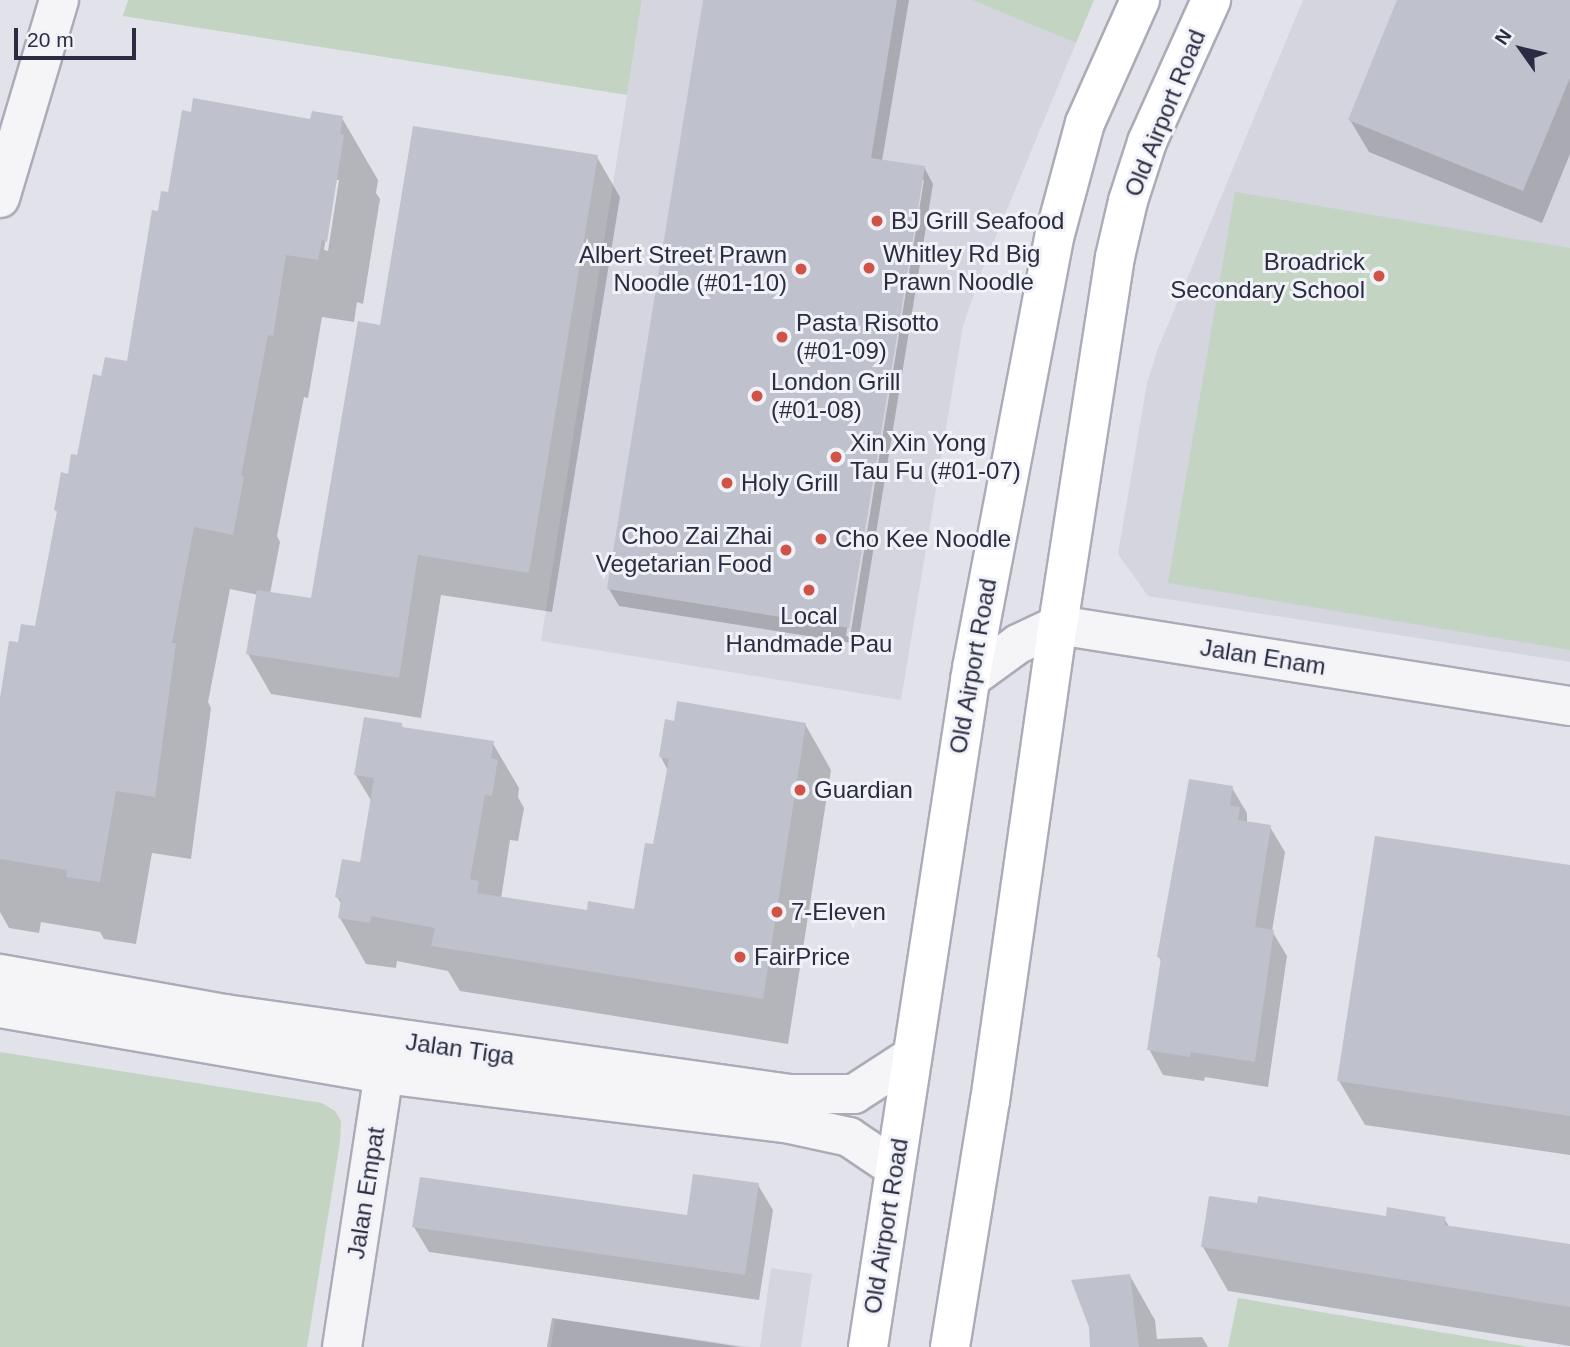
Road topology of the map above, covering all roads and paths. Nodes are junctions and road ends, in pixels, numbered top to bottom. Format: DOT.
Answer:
graph roads {
  1 [pos="59,0"];
  2 [pos="1140,0"];
  3 [pos="1211,0"];
  4 [pos="0,198"];
  5 [pos="1058,625"];
  6 [pos="970,679"];
  7 [pos="1570,706"];
  8 [pos="0,974"];
  9 [pos="0,1007"];
  10 [pos="387,1056"];
  11 [pos="911,1057"];
  12 [pos="895,1168"];
  13 [pos="342,1347"];
  14 [pos="868,1347"];
  15 [pos="950,1347"];
  1 -- 4 [label="street"];
  2 -- 6 [label="main road, Old Airport Road"];
  3 -- 5 [label="main road, Old Airport Road"];
  5 -- 6 [label="street"];
  5 -- 7 [label="street, Jalan Enam"];
  5 -- 15 [label="main road, Old Airport Road"];
  6 -- 11 [label="main road, Old Airport Road"];
  8 -- 10 [label="street, Jalan Tiga"];
  9 -- 10 [label="street, Jalan Tiga"];
  10 -- 11 [label="street, Jalan Tiga"];
  10 -- 12 [label="street, Jalan Tiga"];
  10 -- 13 [label="street, Jalan Empat"];
  11 -- 12 [label="main road, Old Airport Road"];
  12 -- 14 [label="main road, Old Airport Road"];
}
